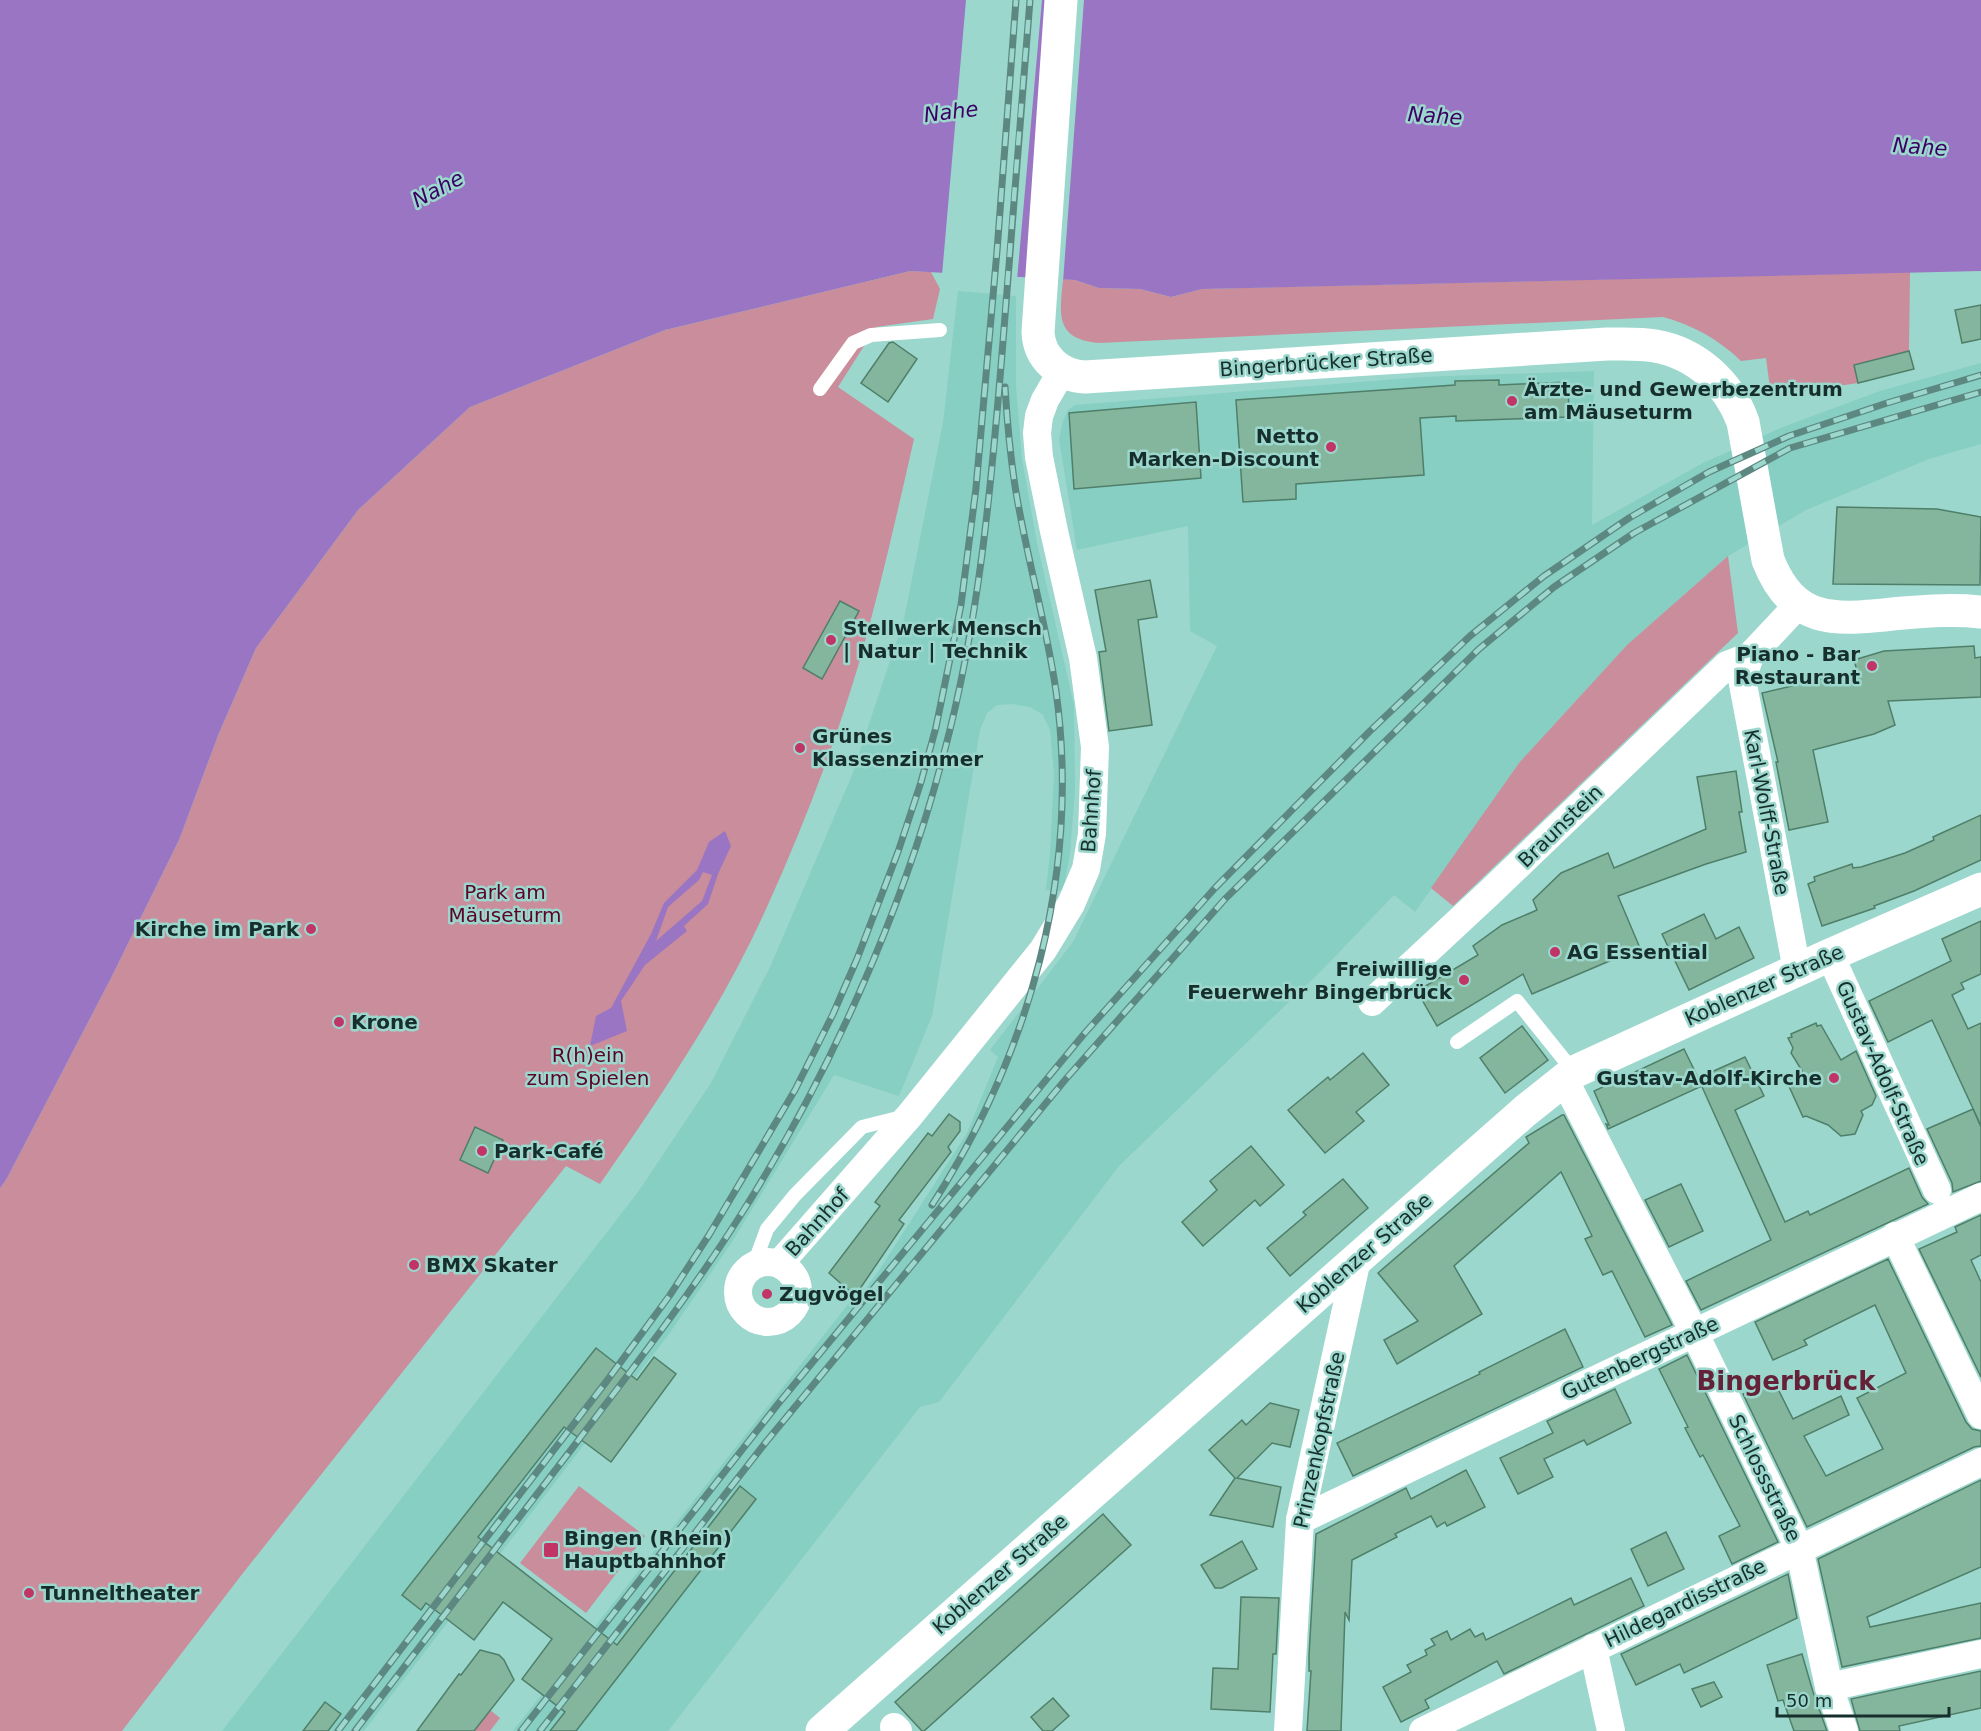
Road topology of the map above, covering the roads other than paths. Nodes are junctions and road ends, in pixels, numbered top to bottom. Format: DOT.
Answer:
graph roads {
  1 [pos="1061,0"];
  2 [pos="940,330"];
  3 [pos="1062,371"];
  4 [pos="820,389"];
  5 [pos="1799,604"];
  6 [pos="1981,612"];
  7 [pos="1750,656"];
  8 [pos="1981,889"];
  9 [pos="1830,955"];
  10 [pos="1797,970"];
  11 [pos="1372,1002"];
  12 [pos="1457,1042"];
  13 [pos="1569,1075"];
  14 [pos="1936,1190"];
  15 [pos="1981,1197"];
  16 [pos="1895,1236"];
  17 [pos="1357,1259"];
  18 [pos="767,1264"];
  19 [pos="1694,1332"];
  20 [pos="1981,1415"];
  21 [pos="1981,1462"];
  22 [pos="1300,1520"];
  23 [pos="1799,1548"];
  24 [pos="1593,1648"];
  25 [pos="1981,1654"];
  26 [pos="1830,1687"];
  27 [pos="822,1731"];
  28 [pos="1288,1731"];
  29 [pos="1423,1731"];
  30 [pos="1611,1731"];
  31 [pos="1844,1731"];
  1 -- 3 [label="main road"];
  2 -- 4 [label="lane"];
  3 -- 5 [label="main road, Bingerbrücker Straße"];
  3 -- 18 [label="street, Bahnhof"];
  5 -- 6 [label="main road"];
  5 -- 7 [label="street"];
  7 -- 10 [label="street, Karl-Wolff-Straße"];
  7 -- 11 [label="street, Braunstein"];
  8 -- 9 [label="main road, Koblenzer Straße"];
  9 -- 10 [label="main road, Koblenzer Straße"];
  9 -- 14 [label="street, Gustav-Adolf-Straße"];
  10 -- 13 [label="main road, Koblenzer Straße"];
  12 -- 13 [label="lane"];
  13 -- 17 [label="main road, Koblenzer Straße"];
  13 -- 19 [label="street, Schlossstraße"];
  15 -- 16 [label="street, Gutenbergstraße"];
  16 -- 19 [label="street, Gutenbergstraße"];
  16 -- 20 [label="street"];
  17 -- 22 [label="street, Prinzenkopfstraße"];
  17 -- 27 [label="main road, Koblenzer Straße"];
  19 -- 22 [label="street, Gutenbergstraße"];
  19 -- 23 [label="street, Schlossstraße"];
  21 -- 23 [label="street, Hildegardisstraße"];
  22 -- 28 [label="street, Prinzenkopfstraße"];
  23 -- 24 [label="street, Hildegardisstraße"];
  23 -- 26 [label="street, Schlossstraße"];
  24 -- 29 [label="street, Hildegardisstraße"];
  24 -- 30 [label="street"];
  25 -- 26 [label="street"];
  26 -- 31 [label="street, Schlossstraße"];
}
